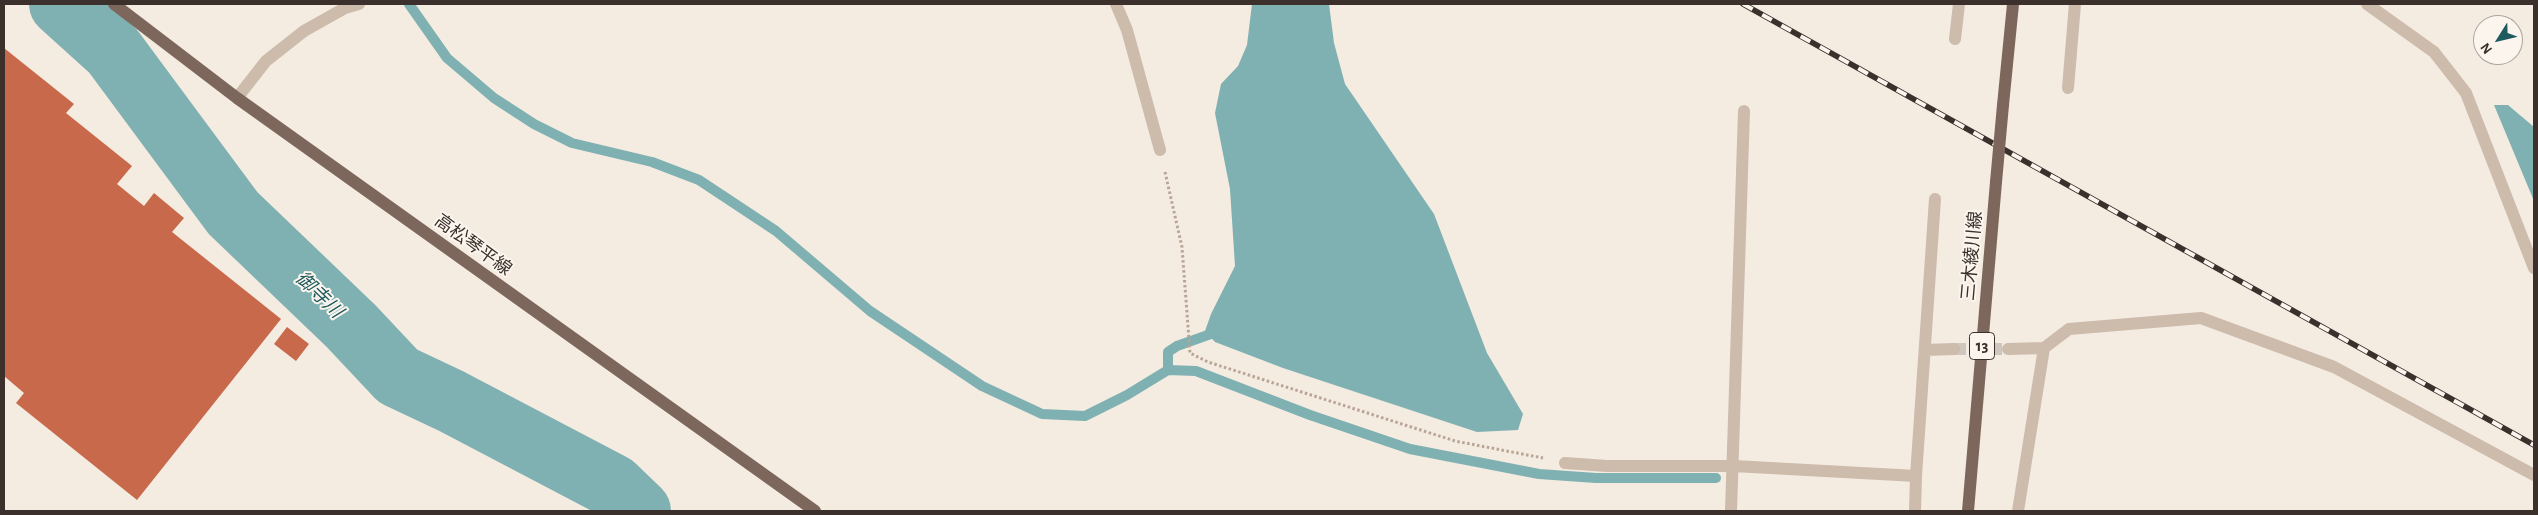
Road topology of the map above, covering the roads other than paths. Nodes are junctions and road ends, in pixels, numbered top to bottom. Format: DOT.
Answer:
graph roads {
  1 [pos="114,4"];
  2 [pos="359,4"];
  3 [pos="1116,4"];
  4 [pos="1959,4"];
  5 [pos="2013,4"];
  6 [pos="2075,4"];
  7 [pos="2367,4"];
  8 [pos="1955,39"];
  9 [pos="2068,88"];
  10 [pos="237,98"];
  11 [pos="1744,111"];
  12 [pos="1160,150"];
  13 [pos="1935,199"];
  14 [pos="2534,268"];
  15 [pos="2044,348"];
  16 [pos="1954,349"];
  17 [pos="2008,349"];
  18 [pos="1925,350"];
  19 [pos="1565,463"];
  20 [pos="1734,466"];
  21 [pos="1916,476"];
  22 [pos="2534,476"];
  23 [pos="815,511"];
  24 [pos="1731,511"];
  25 [pos="1915,511"];
  26 [pos="1968,511"];
  27 [pos="2018,511"];
  1 -- 10 [label="main road, 高松琴平線"];
  2 -- 10 [label="street"];
  3 -- 12 [label="street"];
  4 -- 8 [label="street"];
  5 -- 26 [label="main road, 三木綾川線 / 13, bridge"];
  6 -- 9 [label="street"];
  7 -- 14 [label="street"];
  10 -- 23 [label="main road, 高松琴平線"];
  11 -- 20 [label="street"];
  13 -- 18 [label="street"];
  15 -- 17 [label="street"];
  15 -- 22 [label="street"];
  15 -- 27 [label="street"];
  16 -- 18 [label="street"];
  18 -- 21 [label="street"];
  19 -- 20 [label="street"];
  20 -- 21 [label="street"];
  20 -- 24 [label="street"];
  21 -- 25 [label="street"];
}
